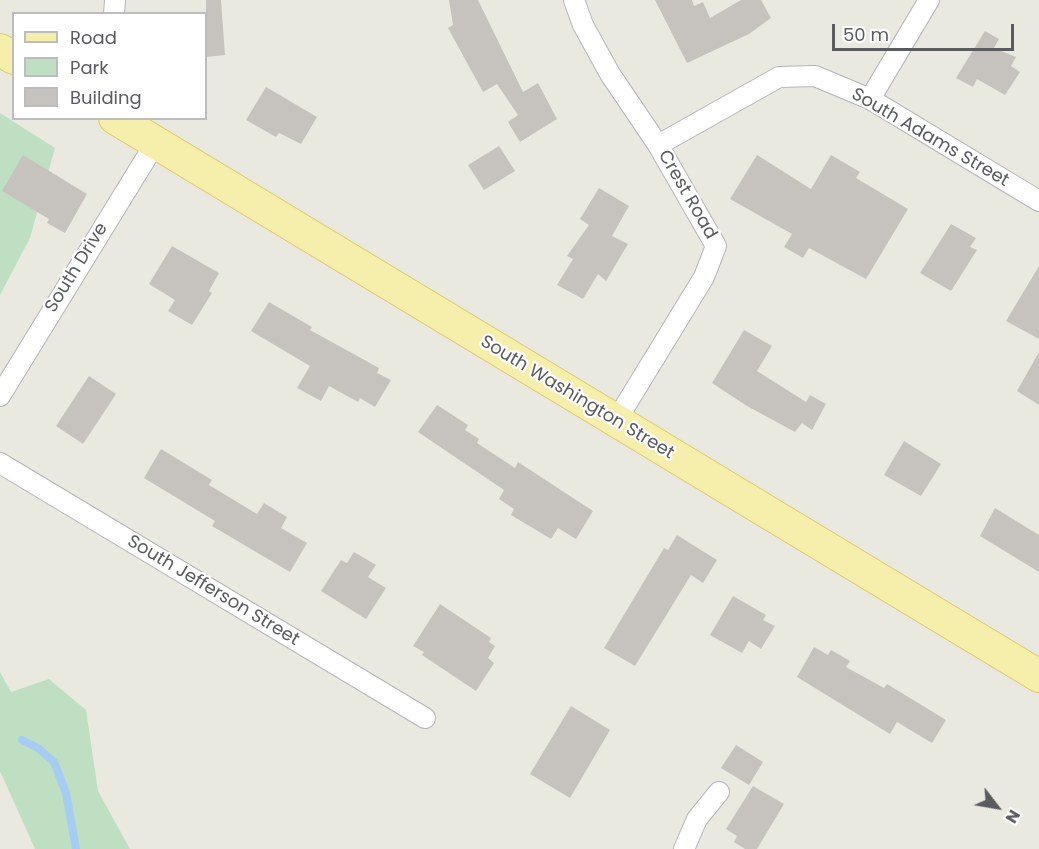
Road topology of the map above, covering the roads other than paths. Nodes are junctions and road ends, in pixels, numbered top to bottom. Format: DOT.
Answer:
graph roads {
  1 [pos="574,0"];
  2 [pos="929,0"];
  3 [pos="870,99"];
  4 [pos="118,120"];
  5 [pos="156,142"];
  6 [pos="658,145"];
  7 [pos="1039,201"];
  8 [pos="0,396"];
  9 [pos="616,421"];
  10 [pos="0,463"];
  11 [pos="1039,676"];
  12 [pos="425,718"];
  13 [pos="719,792"];
  14 [pos="684,849"];
  1 -- 6 [label="street, Crest Road"];
  2 -- 3 [label="street"];
  3 -- 6 [label="street, South Adams Street"];
  3 -- 7 [label="street, South Adams Street"];
  4 -- 5 [label="main road, South Washington Street"];
  5 -- 8 [label="street, South Drive"];
  5 -- 9 [label="main road, South Washington Street"];
  6 -- 9 [label="street, Crest Road"];
  9 -- 11 [label="main road, South Washington Street"];
  10 -- 12 [label="street, South Jefferson Street"];
  13 -- 14 [label="street"];
}
